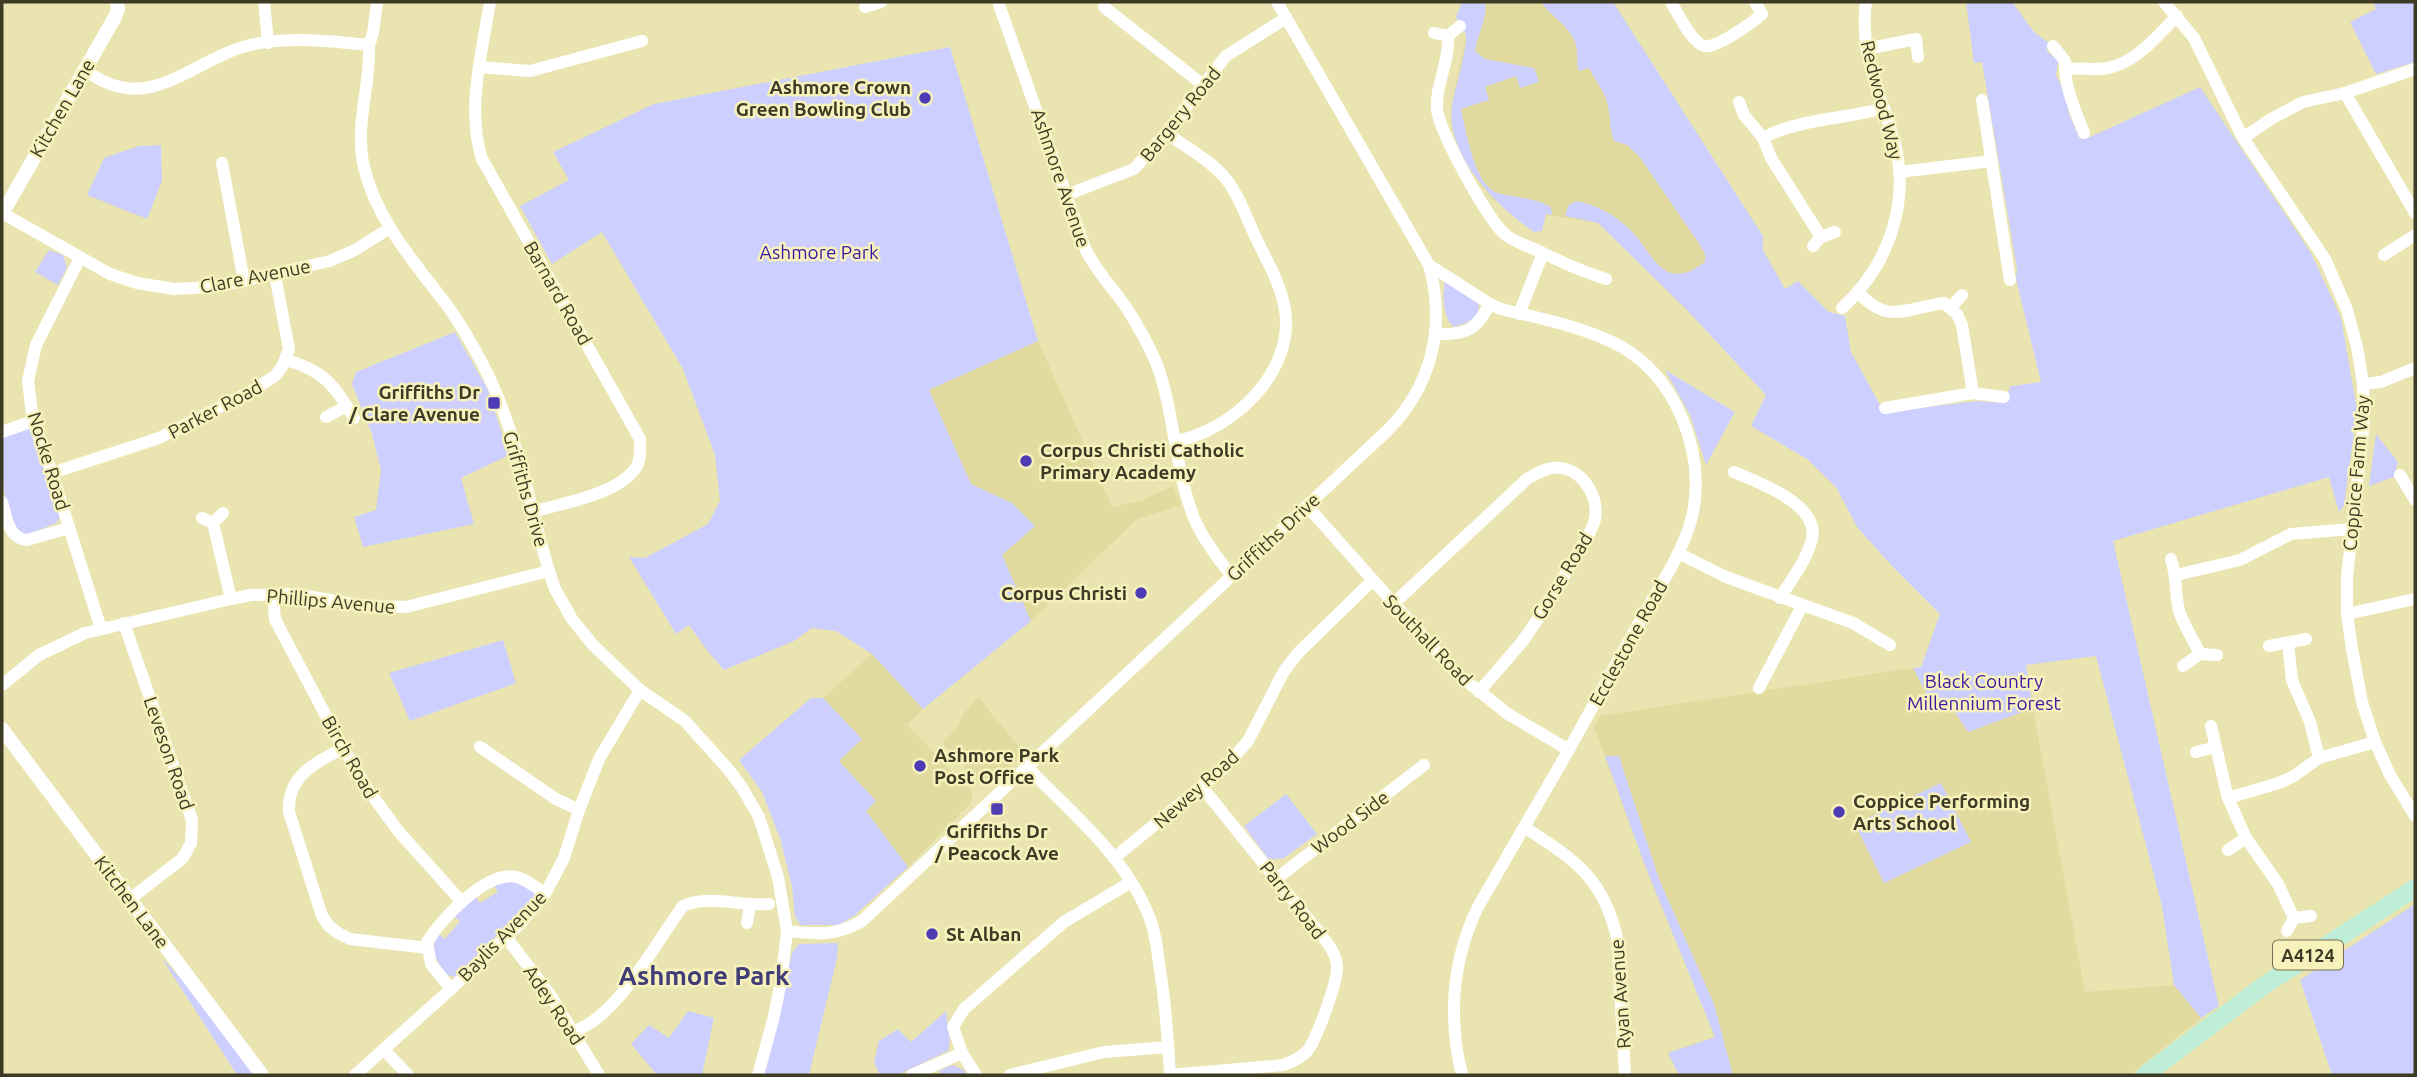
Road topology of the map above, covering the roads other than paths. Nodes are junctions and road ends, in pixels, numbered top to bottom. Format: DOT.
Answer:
graph roads {
  1 [pos="117,2"];
  2 [pos="264,2"];
  3 [pos="377,2"];
  4 [pos="490,2"];
  5 [pos="881,2"];
  6 [pos="998,2"];
  7 [pos="1277,2"];
  8 [pos="1671,2"];
  9 [pos="1755,2"];
  10 [pos="1866,2"];
  11 [pos="2164,2"];
  12 [pos="865,7"];
  13 [pos="1104,7"];
  14 [pos="2178,16"];
  15 [pos="1286,18"];
  16 [pos="1460,26"];
  17 [pos="1434,33"];
  18 [pos="1448,36"];
  19 [pos="642,41"];
  20 [pos="268,43"];
  21 [pos="369,45"];
  22 [pos="2053,46"];
  23 [pos="1866,49"];
  24 [pos="1918,57"];
  25 [pos="480,66"];
  26 [pos="2415,69"];
  27 [pos="85,70"];
  28 [pos="2065,70"];
  29 [pos="1202,84"];
  30 [pos="2345,93"];
  31 [pos="1982,100"];
  32 [pos="1739,102"];
  33 [pos="1884,108"];
  34 [pos="1166,133"];
  35 [pos="2084,133"];
  36 [pos="1763,138"];
  37 [pos="2243,138"];
  38 [pos="1992,161"];
  39 [pos="222,163"];
  40 [pos="1899,173"];
  41 [pos="1066,195"];
  42 [pos="2,213"];
  43 [pos="2415,214"];
  44 [pos="390,228"];
  45 [pos="1835,232"];
  46 [pos="2415,235"];
  47 [pos="1543,253"];
  48 [pos="2384,255"];
  49 [pos="80,258"];
  50 [pos="1429,265"];
  51 [pos="275,275"];
  52 [pos="1605,279"];
  53 [pos="2010,280"];
  54 [pos="244,281"];
  55 [pos="1859,293"];
  56 [pos="1962,295"];
  57 [pos="1490,304"];
  58 [pos="1951,307"];
  59 [pos="1842,308"];
  60 [pos="1519,314"];
  61 [pos="1437,334"];
  62 [pos="286,360"];
  63 [pos="2415,368"];
  64 [pos="2363,384"];
  65 [pos="1973,393"];
  66 [pos="2004,397"];
  67 [pos="347,406"];
  68 [pos="1885,408"];
  69 [pos="326,417"];
  70 [pos="354,418"];
  71 [pos="33,421"];
  72 [pos="2,432"];
  73 [pos="1176,441"];
  74 [pos="1734,472"];
  75 [pos="52,473"];
  76 [pos="2400,475"];
  77 [pos="2415,498"];
  78 [pos="2,502"];
  79 [pos="1307,506"];
  80 [pos="532,512"];
  81 [pos="223,513"];
  82 [pos="69,528"];
  83 [pos="2351,528"];
  84 [pos="1678,553"];
  85 [pos="2171,559"];
  86 [pos="549,571"];
  87 [pos="2176,575"];
  88 [pos="1232,576"];
  89 [pos="1372,581"];
  90 [pos="273,594"];
  91 [pos="231,598"];
  92 [pos="1780,598"];
  93 [pos="2415,599"];
  94 [pos="1394,604"];
  95 [pos="1802,606"];
  96 [pos="2347,614"];
  97 [pos="124,623"];
  98 [pos="101,629"];
  99 [pos="2306,639"];
  100 [pos="2288,644"];
  101 [pos="1890,645"];
  102 [pos="2269,646"];
  103 [pos="2200,654"];
  104 [pos="2217,655"];
  105 [pos="2183,666"];
  106 [pos="2,684"];
  107 [pos="1759,688"];
  108 [pos="640,690"];
  109 [pos="1479,692"];
  110 [pos="2211,726"];
  111 [pos="2,729"];
  112 [pos="2375,741"];
  113 [pos="479,746"];
  114 [pos="2216,747"];
  115 [pos="343,748"];
  116 [pos="1569,750"];
  117 [pos="2196,752"];
  118 [pos="2319,758"];
  119 [pos="1424,765"];
  120 [pos="1027,767"];
  121 [pos="1202,787"];
  122 [pos="2228,797"];
  123 [pos="579,810"];
  124 [pos="2415,816"];
  125 [pos="1524,827"];
  126 [pos="2246,838"];
  127 [pos="2228,850"];
  128 [pos="1114,858"];
  129 [pos="1276,879"];
  130 [pos="1131,882"];
  131 [pos="2415,888"];
  132 [pos="545,894"];
  133 [pos="130,899"];
  134 [pos="461,901"];
  135 [pos="769,904"];
  136 [pos="750,906"];
  137 [pos="2311,916"];
  138 [pos="2294,918"];
  139 [pos="747,923"];
  140 [pos="787,931"];
  141 [pos="2287,931"];
  142 [pos="506,937"];
  143 [pos="428,948"];
  144 [pos="451,989"];
  145 [pos="574,1031"];
  146 [pos="1168,1047"];
  147 [pos="384,1050"];
  148 [pos="961,1054"];
  149 [pos="262,1075"];
  150 [pos="355,1075"];
  151 [pos="408,1075"];
  152 [pos="599,1075"];
  153 [pos="758,1075"];
  154 [pos="912,1075"];
  155 [pos="975,1075"];
  156 [pos="1010,1075"];
  157 [pos="1170,1075"];
  158 [pos="1462,1075"];
  159 [pos="1626,1075"];
  160 [pos="2146,1075"];
  1 -- 27 [label="street, Kitchen Lane"];
  2 -- 20 [label="street"];
  3 -- 21 [label="street, Griffiths Drive"];
  4 -- 25 [label="street, Barnard Road"];
  5 -- 12 [label="street"];
  6 -- 41 [label="street, Ashmore Avenue"];
  7 -- 15 [label="street, Griffiths Drive"];
  8 -- 9 [label="street"];
  10 -- 23 [label="street, Redwood Way"];
  11 -- 14 [label="street, Coppice Farm Way"];
  13 -- 29 [label="street"];
  14 -- 28 [label="street"];
  14 -- 37 [label="street, Coppice Farm Way"];
  15 -- 29 [label="street, Bargery Road"];
  15 -- 50 [label="street, Griffiths Drive"];
  16 -- 18 [label="street"];
  17 -- 18 [label="street"];
  18 -- 47 [label="street"];
  19 -- 25 [label="street"];
  20 -- 21 [label="street"];
  20 -- 27 [label="street"];
  21 -- 44 [label="street, Griffiths Drive"];
  22 -- 28 [label="street"];
  23 -- 24 [label="street"];
  23 -- 33 [label="street, Redwood Way"];
  25 -- 80 [label="street, Barnard Road"];
  26 -- 30 [label="street"];
  27 -- 42 [label="street, Kitchen Lane"];
  28 -- 35 [label="street"];
  29 -- 34 [label="street, Bargery Road"];
  30 -- 37 [label="street"];
  30 -- 43 [label="street"];
  31 -- 38 [label="street"];
  32 -- 36 [label="street"];
  33 -- 36 [label="street"];
  33 -- 40 [label="street, Redwood Way"];
  34 -- 41 [label="street, Bargery Road"];
  34 -- 73 [label="street"];
  36 -- 45 [label="street"];
  37 -- 64 [label="street, Coppice Farm Way"];
  38 -- 40 [label="street"];
  38 -- 53 [label="street"];
  39 -- 54 [label="street"];
  40 -- 55 [label="street, Redwood Way"];
  41 -- 73 [label="street, Ashmore Avenue"];
  42 -- 49 [label="street, Clare Avenue"];
  44 -- 51 [label="street, Clare Avenue"];
  44 -- 80 [label="street, Griffiths Drive"];
  46 -- 48 [label="street"];
  47 -- 52 [label="street"];
  47 -- 60 [label="street"];
  49 -- 54 [label="street, Clare Avenue"];
  49 -- 71 [label="street, Nocke Road"];
  50 -- 57 [label="street, Ecclestone Road"];
  50 -- 61 [label="street, Griffiths Drive"];
  51 -- 54 [label="street, Clare Avenue"];
  51 -- 62 [label="street"];
  55 -- 58 [label="street"];
  55 -- 59 [label="street, Redwood Way"];
  56 -- 58 [label="street"];
  57 -- 60 [label="street, Ecclestone Road"];
  57 -- 61 [label="street"];
  58 -- 65 [label="street"];
  60 -- 84 [label="street, Ecclestone Road"];
  61 -- 79 [label="street, Griffiths Drive"];
  62 -- 67 [label="street"];
  62 -- 75 [label="street, Parker Road"];
  63 -- 64 [label="street"];
  64 -- 83 [label="street, Coppice Farm Way"];
  65 -- 66 [label="street"];
  65 -- 68 [label="street"];
  67 -- 69 [label="street"];
  67 -- 70 [label="street"];
  71 -- 72 [label="street"];
  71 -- 75 [label="street, Nocke Road"];
  73 -- 88 [label="street, Ashmore Avenue"];
  74 -- 92 [label="street"];
  75 -- 82 [label="street, Nocke Road"];
  76 -- 77 [label="street"];
  78 -- 82 [label="street"];
  79 -- 88 [label="street, Griffiths Drive"];
  79 -- 89 [label="street, Southall Road"];
  80 -- 86 [label="street, Griffiths Drive"];
  81 -- 91 [label="street"];
  82 -- 98 [label="street, Nocke Road"];
  83 -- 87 [label="street"];
  83 -- 96 [label="street, Coppice Farm Way"];
  84 -- 92 [label="street"];
  84 -- 116 [label="street, Ecclestone Road"];
  85 -- 87 [label="street"];
  86 -- 90 [label="street, Phillips Avenue"];
  86 -- 108 [label="street, Griffiths Drive"];
  87 -- 103 [label="street"];
  88 -- 120 [label="street, Griffiths Drive"];
  89 -- 94 [label="street, Southall Road"];
  89 -- 121 [label="street, Newey Road"];
  90 -- 91 [label="street, Phillips Avenue"];
  90 -- 115 [label="street, Birch Road"];
  91 -- 97 [label="street, Phillips Avenue"];
  92 -- 95 [label="street"];
  93 -- 96 [label="street"];
  94 -- 109 [label="street, Southall Road"];
  94 -- 109 [label="street, Gorse Road"];
  95 -- 101 [label="street"];
  95 -- 107 [label="street"];
  96 -- 112 [label="street, Coppice Farm Way"];
  97 -- 98 [label="street, Phillips Avenue"];
  97 -- 133 [label="street, Leveson Road"];
  98 -- 106 [label="street, Phillips Avenue"];
  99 -- 100 [label="street"];
  100 -- 102 [label="street"];
  100 -- 118 [label="street"];
  103 -- 104 [label="street"];
  103 -- 105 [label="street"];
  108 -- 123 [label="street, Baylis Avenue"];
  108 -- 140 [label="street, Griffiths Drive"];
  109 -- 116 [label="street, Southall Road"];
  110 -- 114 [label="street"];
  111 -- 133 [label="street, Kitchen Lane"];
  112 -- 118 [label="street"];
  112 -- 124 [label="street, Coppice Farm Way"];
  113 -- 123 [label="street"];
  114 -- 117 [label="street"];
  114 -- 122 [label="street"];
  115 -- 134 [label="street, Birch Road"];
  115 -- 143 [label="street"];
  116 -- 125 [label="street, Ecclestone Road"];
  118 -- 122 [label="street"];
  119 -- 129 [label="street, Wood Side"];
  120 -- 128 [label="street"];
  120 -- 140 [label="street, Griffiths Drive"];
  121 -- 128 [label="street, Newey Road"];
  121 -- 129 [label="street, Parry Road"];
  122 -- 126 [label="street"];
  123 -- 132 [label="street, Baylis Avenue"];
  125 -- 158 [label="street, Ecclestone Road"];
  125 -- 159 [label="street, Ryan Avenue"];
  126 -- 127 [label="street"];
  126 -- 138 [label="street"];
  128 -- 130 [label="street"];
  129 -- 157 [label="street, Parry Road"];
  130 -- 146 [label="street"];
  130 -- 148 [label="street"];
  131 -- 160 [label="main road, A4124"];
  132 -- 134 [label="street"];
  132 -- 142 [label="street, Baylis Avenue"];
  133 -- 149 [label="street, Kitchen Lane"];
  134 -- 143 [label="street"];
  135 -- 136 [label="street"];
  136 -- 139 [label="street"];
  136 -- 145 [label="street"];
  137 -- 138 [label="street"];
  138 -- 141 [label="street"];
  140 -- 153 [label="street, Griffiths Drive"];
  142 -- 144 [label="street, Baylis Avenue"];
  142 -- 145 [label="street, Adey Road"];
  143 -- 144 [label="street"];
  144 -- 147 [label="street, Baylis Avenue"];
  145 -- 152 [label="street, Adey Road"];
  146 -- 156 [label="street"];
  146 -- 157 [label="street"];
  147 -- 150 [label="street, Baylis Avenue"];
  147 -- 151 [label="street"];
  148 -- 154 [label="street"];
  148 -- 155 [label="street"];
}
